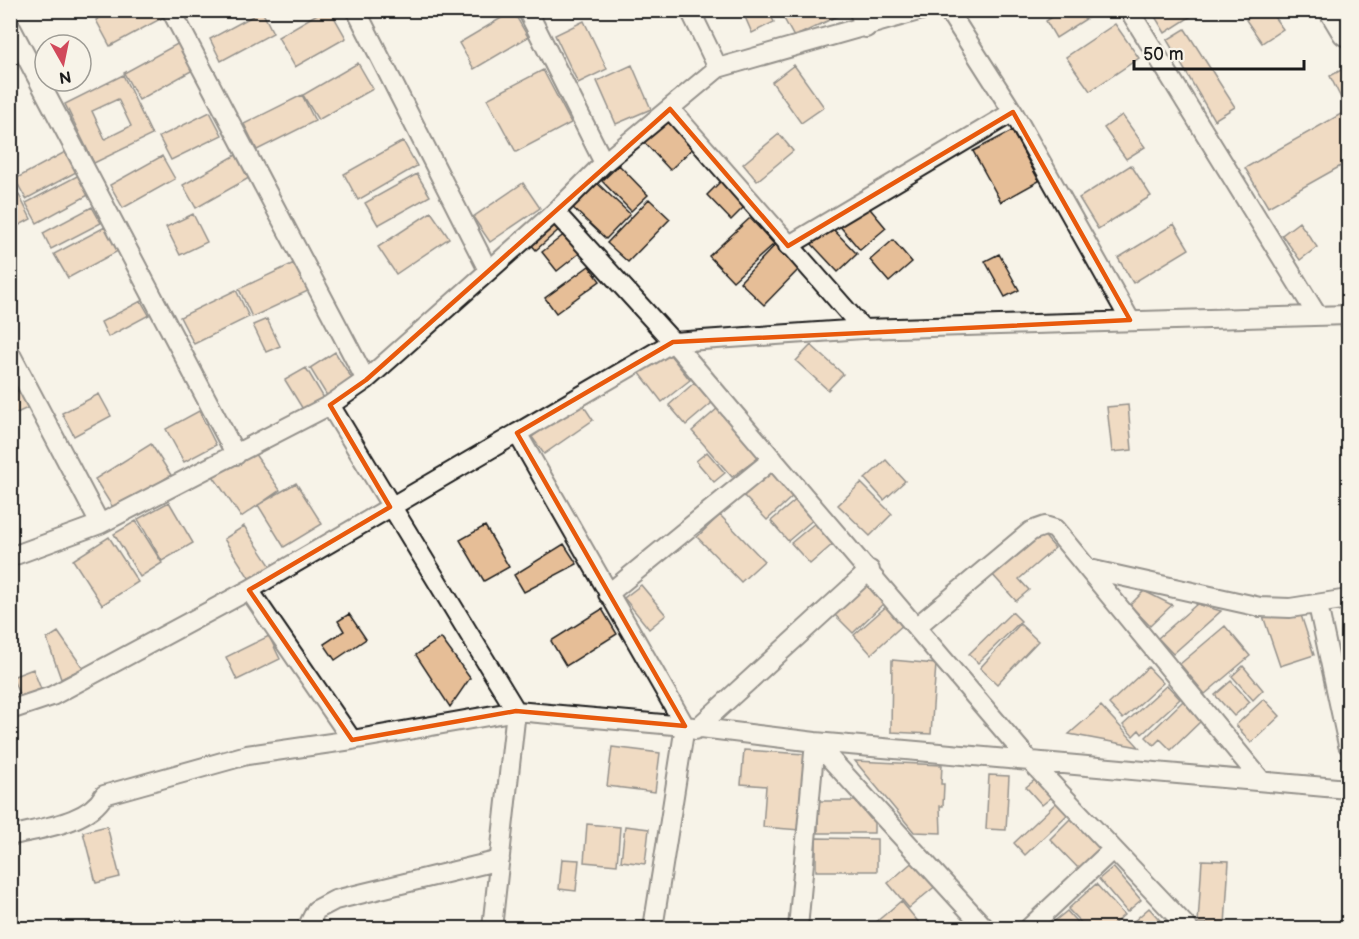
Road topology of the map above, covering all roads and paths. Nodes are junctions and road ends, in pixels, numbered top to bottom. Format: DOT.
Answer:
graph roads {
  1 [pos="171,10"];
  2 [pos="356,10"];
  3 [pos="527,10"];
  4 [pos="690,10"];
  5 [pos="858,10"];
  6 [pos="922,10"];
  7 [pos="948,10"];
  8 [pos="1129,10"];
  9 [pos="1336,10"];
  10 [pos="10,26"];
  11 [pos="866,28"];
  12 [pos="1348,30"];
  13 [pos="718,68"];
  14 [pos="670,109"];
  15 [pos="1012,112"];
  16 [pos="603,163"];
  17 [pos="555,212"];
  18 [pos="788,246"];
  19 [pos="488,270"];
  20 [pos="1317,315"];
  21 [pos="1348,315"];
  22 [pos="1130,320"];
  23 [pos="863,329"];
  24 [pos="673,342"];
  25 [pos="10,353"];
  26 [pos="366,380"];
  27 [pos="330,405"];
  28 [pos="517,433"];
  29 [pos="237,455"];
  30 [pos="773,459"];
  31 [pos="390,507"];
  32 [pos="100,524"];
  33 [pos="10,556"];
  34 [pos="1089,569"];
  35 [pos="870,570"];
  36 [pos="249,590"];
  37 [pos="608,594"];
  38 [pos="1348,600"];
  39 [pos="1318,605"];
  40 [pos="916,627"];
  41 [pos="10,710"];
  42 [pos="516,711"];
  43 [pos="690,728"];
  44 [pos="352,740"];
  45 [pos="815,742"];
  46 [pos="1348,745"];
  47 [pos="1029,760"];
  48 [pos="1261,780"];
  49 [pos="1348,789"];
  50 [pos="10,836"];
  51 [pos="1112,850"];
  52 [pos="500,860"];
  53 [pos="307,928"];
  54 [pos="492,928"];
  55 [pos="653,928"];
  56 [pos="798,928"];
  57 [pos="985,928"];
  58 [pos="1029,928"];
  59 [pos="1188,928"];
  1 -- 26 [label="street"];
  2 -- 19 [label="street"];
  3 -- 16 [label="street"];
  4 -- 13 [label="street"];
  5 -- 11 [label="street"];
  6 -- 11 [label="street"];
  7 -- 15 [label="street"];
  8 -- 20 [label="street"];
  9 -- 12 [label="highway"];
  10 -- 29 [label="street"];
  11 -- 13 [label="street"];
  13 -- 14 [label="street"];
  14 -- 16 [label="street"];
  14 -- 18 [label="street"];
  15 -- 18 [label="street"];
  15 -- 22 [label="street"];
  16 -- 17 [label="street"];
  17 -- 19 [label="street"];
  17 -- 24 [label="street"];
  18 -- 23 [label="street"];
  19 -- 26 [label="street"];
  20 -- 21 [label="street"];
  20 -- 22 [label="street"];
  22 -- 23 [label="street"];
  23 -- 24 [label="street"];
  24 -- 28 [label="street"];
  24 -- 30 [label="street"];
  25 -- 32 [label="street"];
  26 -- 27 [label="street"];
  27 -- 29 [label="street"];
  27 -- 31 [label="street"];
  28 -- 31 [label="street"];
  28 -- 37 [label="street"];
  29 -- 32 [label="street"];
  30 -- 35 [label="street"];
  30 -- 37 [label="street"];
  31 -- 36 [label="street"];
  31 -- 42 [label="street"];
  32 -- 33 [label="street"];
  34 -- 39 [label="street"];
  34 -- 40 [label="street"];
  34 -- 48 [label="street"];
  35 -- 40 [label="street"];
  35 -- 43 [label="street"];
  36 -- 41 [label="street"];
  36 -- 44 [label="street"];
  37 -- 43 [label="street"];
  38 -- 39 [label="street"];
  39 -- 46 [label="street"];
  40 -- 47 [label="street"];
  42 -- 43 [label="street"];
  42 -- 44 [label="street"];
  42 -- 52 [label="street"];
  43 -- 45 [label="street"];
  43 -- 55 [label="street"];
  44 -- 50 [label="street"];
  45 -- 47 [label="street"];
  45 -- 56 [label="street"];
  45 -- 57 [label="street"];
  47 -- 48 [label="street"];
  47 -- 51 [label="street"];
  48 -- 49 [label="street"];
  51 -- 58 [label="street"];
  51 -- 59 [label="street"];
  52 -- 53 [label="street"];
  52 -- 54 [label="street"];
}
